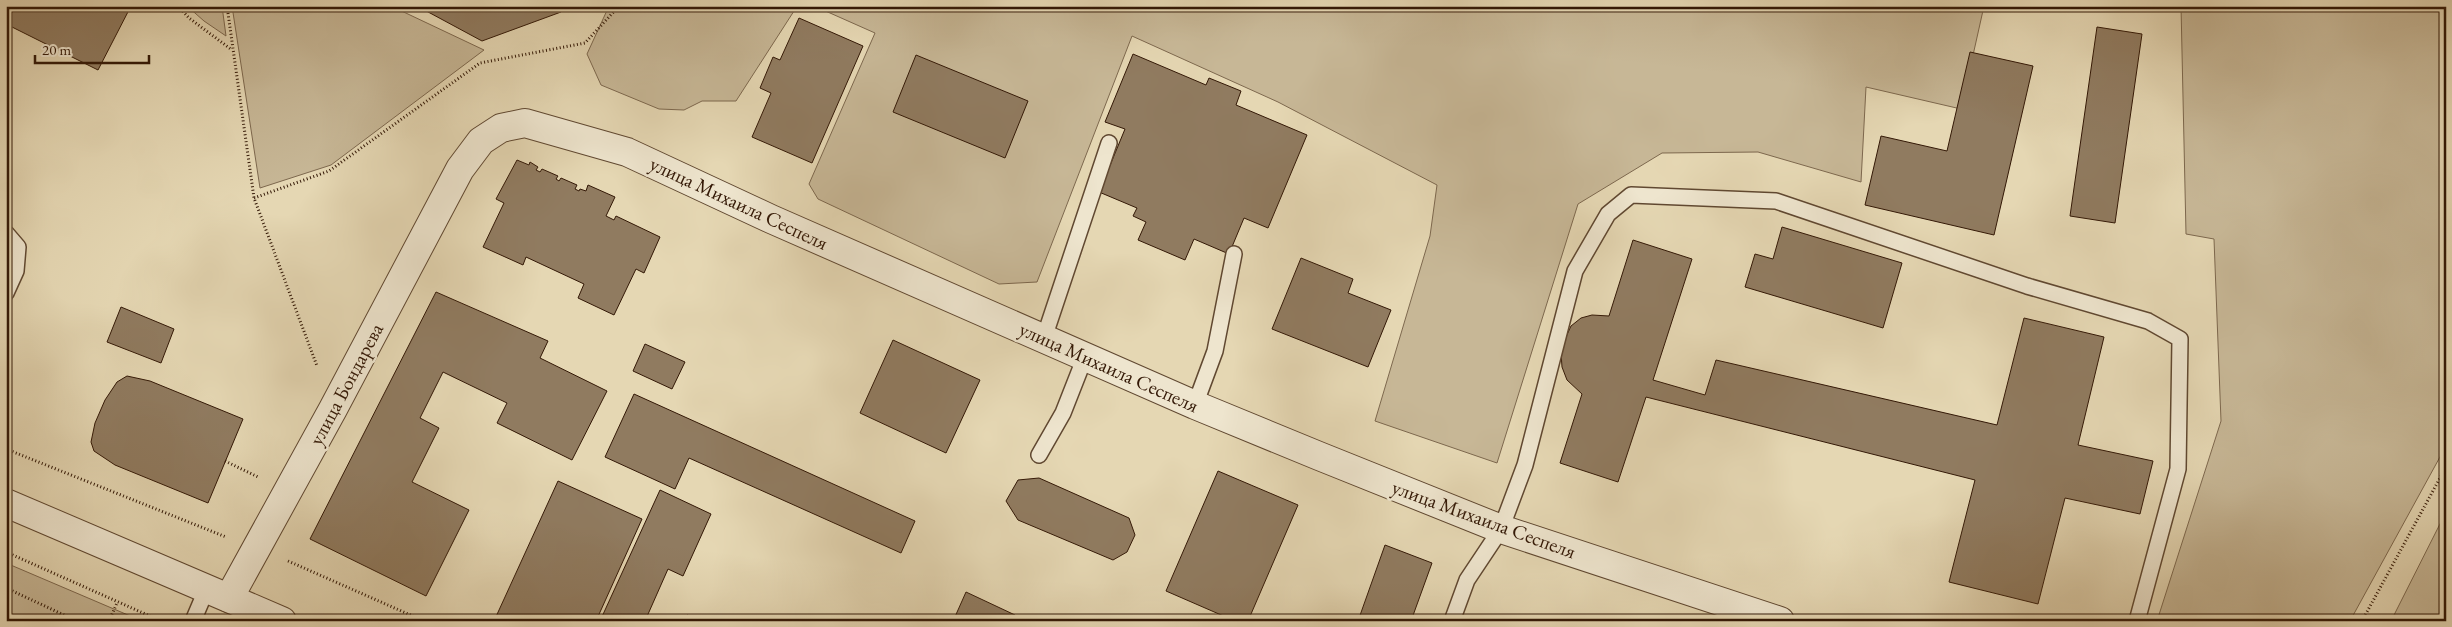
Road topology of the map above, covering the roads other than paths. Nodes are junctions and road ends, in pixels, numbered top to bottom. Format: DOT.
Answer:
graph roads {
  1 [pos="1109,143"];
  2 [pos="460,169"];
  3 [pos="6,233"];
  4 [pos="1234,254"];
  5 [pos="6,294"];
  6 [pos="1044,338"];
  7 [pos="1085,357"];
  8 [pos="1195,405"];
  9 [pos="1039,455"];
  10 [pos="6,503"];
  11 [pos="1501,528"];
  12 [pos="218,593"];
  13 [pos="193,621"];
  14 [pos="282,621"];
  15 [pos="1452,621"];
  16 [pos="1780,621"];
  17 [pos="2137,621"];
  1 -- 6 [label="lane"];
  2 -- 6 [label="street, улица Михаила Сеспеля"];
  2 -- 12 [label="street, улица Бондарева"];
  3 -- 5 [label="lane"];
  4 -- 8 [label="lane"];
  6 -- 7 [label="street, улица Михаила Сеспеля"];
  7 -- 8 [label="street, улица Михаила Сеспеля"];
  7 -- 9 [label="lane"];
  8 -- 11 [label="street, улица Михаила Сеспеля"];
  10 -- 12 [label="street"];
  11 -- 15 [label="lane"];
  11 -- 16 [label="street, улица Михаила Сеспеля"];
  11 -- 17 [label="lane"];
  12 -- 13 [label="lane, улица Бондарева"];
  12 -- 14 [label="street"];
}
